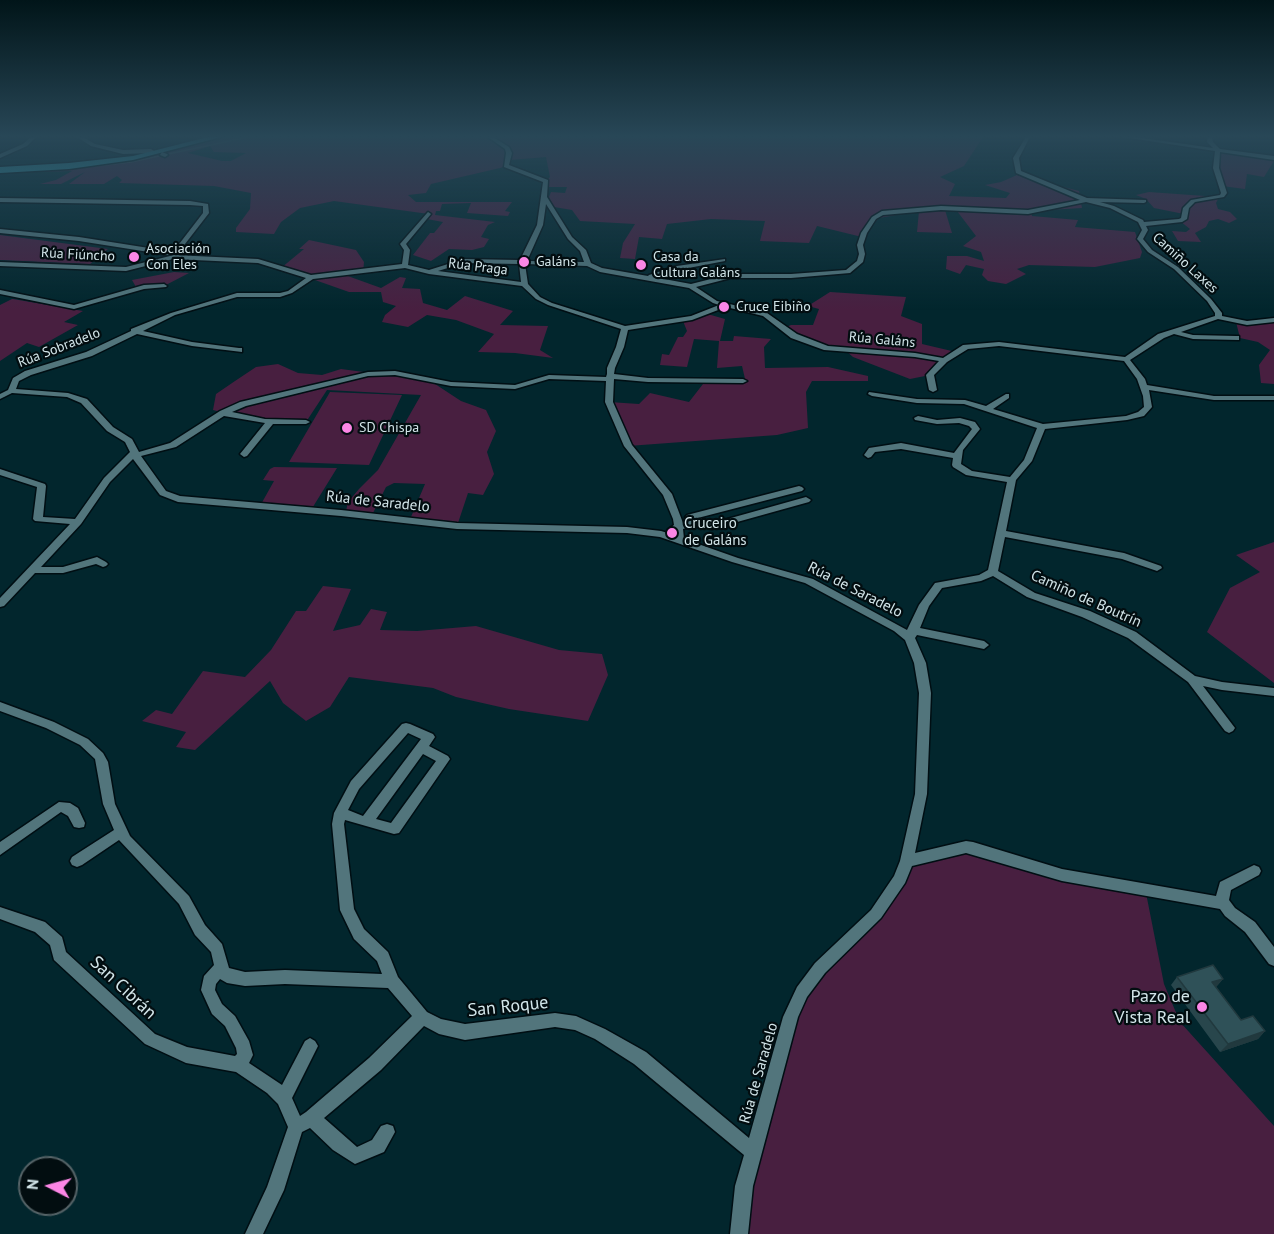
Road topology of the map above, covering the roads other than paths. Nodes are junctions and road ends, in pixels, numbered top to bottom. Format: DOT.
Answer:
graph roads {
  1 [pos="544,195"];
  2 [pos="1073,195"];
  3 [pos="1223,195"];
  4 [pos="0,200"];
  5 [pos="1086,200"];
  6 [pos="1144,201"];
  7 [pos="546,205"];
  8 [pos="428,214"];
  9 [pos="1144,224"];
  10 [pos="0,231"];
  11 [pos="172,254"];
  12 [pos="723,260"];
  13 [pos="522,262"];
  14 [pos="0,264"];
  15 [pos="588,264"];
  16 [pos="405,266"];
  17 [pos="429,272"];
  18 [pos="311,278"];
  19 [pos="648,278"];
  20 [pos="524,284"];
  21 [pos="164,286"];
  22 [pos="691,286"];
  23 [pos="0,292"];
  24 [pos="723,306"];
  25 [pos="1218,317"];
  26 [pos="1274,320"];
  27 [pos="625,328"];
  28 [pos="134,331"];
  29 [pos="1174,332"];
  30 [pos="1236,339"];
  31 [pos="239,350"];
  32 [pos="1126,359"];
  33 [pos="944,360"];
  34 [pos="609,377"];
  35 [pos="743,381"];
  36 [pos="1145,387"];
  37 [pos="933,390"];
  38 [pos="11,391"];
  39 [pos="872,394"];
  40 [pos="1006,396"];
  41 [pos="0,397"];
  42 [pos="1274,398"];
  43 [pos="989,408"];
  44 [pos="223,413"];
  45 [pos="918,418"];
  46 [pos="270,422"];
  47 [pos="306,422"];
  48 [pos="1042,427"];
  49 [pos="135,454"];
  50 [pos="244,454"];
  51 [pos="868,455"];
  52 [pos="957,456"];
  53 [pos="0,472"];
  54 [pos="1012,480"];
  55 [pos="799,489"];
  56 [pos="806,500"];
  57 [pos="78,522"];
  58 [pos="678,522"];
  59 [pos="1001,533"];
  60 [pos="661,534"];
  61 [pos="680,539"];
  62 [pos="102,564"];
  63 [pos="1157,568"];
  64 [pos="31,570"];
  65 [pos="993,572"];
  66 [pos="0,604"];
  67 [pos="911,634"];
  68 [pos="984,645"];
  69 [pos="1192,679"];
  70 [pos="1274,692"];
  71 [pos="0,706"];
  72 [pos="1229,728"];
  73 [pos="421,747"];
  74 [pos="340,813"];
  75 [pos="366,822"];
  76 [pos="79,824"];
  77 [pos="121,832"];
  78 [pos="0,849"];
  79 [pos="78,861"];
  80 [pos="907,861"];
  81 [pos="1254,871"];
  82 [pos="1224,904"];
  83 [pos="0,913"];
  84 [pos="1274,959"];
  85 [pos="222,967"];
  86 [pos="392,981"];
  87 [pos="422,1017"];
  88 [pos="310,1046"];
  89 [pos="239,1065"];
  90 [pos="284,1098"];
  91 [pos="312,1118"];
  92 [pos="296,1127"];
  93 [pos="387,1132"];
  94 [pos="753,1152"];
  95 [pos="254,1234"];
  96 [pos="739,1234"];
  1 -- 7 [label="street"];
  2 -- 5 [label="street, Camiño Laxes"];
  3 -- 9 [label="street"];
  4 -- 11 [label="street"];
  5 -- 6 [label="street"];
  5 -- 9 [label="street, Camiño Laxes"];
  5 -- 22 [label="street"];
  7 -- 13 [label="street"];
  7 -- 15 [label="street"];
  8 -- 16 [label="street"];
  9 -- 25 [label="street, Camiño Laxes"];
  10 -- 11 [label="street"];
  11 -- 14 [label="street, Rúa Fiúncho"];
  11 -- 18 [label="street"];
  12 -- 19 [label="street, Rúa Galáns"];
  13 -- 15 [label="street, Rúa Galáns"];
  13 -- 17 [label="street, Rúa Praga"];
  13 -- 20 [label="street"];
  15 -- 19 [label="street, Rúa Galáns"];
  16 -- 17 [label="street, Rúa Praga"];
  16 -- 18 [label="street, Rúa Praga"];
  17 -- 20 [label="street, Rúa Praga"];
  18 -- 28 [label="street, Rúa Sobradelo"];
  19 -- 22 [label="street, Rúa Galáns"];
  20 -- 27 [label="street"];
  21 -- 23 [label="street"];
  22 -- 24 [label="street, Rúa Galáns"];
  24 -- 27 [label="street"];
  24 -- 33 [label="street, Rúa Galáns"];
  25 -- 26 [label="street"];
  25 -- 29 [label="street"];
  27 -- 34 [label="street"];
  28 -- 31 [label="street"];
  28 -- 38 [label="street, Rúa Sobradelo"];
  29 -- 30 [label="street"];
  29 -- 32 [label="street"];
  32 -- 33 [label="street"];
  32 -- 36 [label="street"];
  33 -- 37 [label="street"];
  34 -- 35 [label="street"];
  34 -- 44 [label="street"];
  34 -- 58 [label="street"];
  36 -- 42 [label="street"];
  36 -- 48 [label="street"];
  38 -- 41 [label="street, Rúa Sobradelo"];
  38 -- 49 [label="street, Rúa de Saradelo"];
  39 -- 43 [label="street"];
  40 -- 43 [label="street"];
  43 -- 48 [label="street"];
  44 -- 46 [label="street"];
  44 -- 49 [label="street"];
  45 -- 52 [label="street"];
  46 -- 47 [label="street"];
  46 -- 50 [label="street"];
  48 -- 54 [label="street"];
  49 -- 57 [label="street"];
  49 -- 60 [label="street, Rúa de Saradelo"];
  51 -- 52 [label="street"];
  52 -- 54 [label="street"];
  53 -- 57 [label="street"];
  54 -- 59 [label="street"];
  55 -- 58 [label="street"];
  56 -- 58 [label="street"];
  57 -- 64 [label="street"];
  58 -- 60 [label="street"];
  58 -- 61 [label="street"];
  59 -- 63 [label="street"];
  59 -- 65 [label="street"];
  60 -- 61 [label="street, Rúa de Saradelo"];
  61 -- 67 [label="street, Rúa de Saradelo"];
  62 -- 64 [label="street"];
  64 -- 66 [label="street"];
  65 -- 67 [label="street"];
  65 -- 69 [label="street, Camiño de Boutrín"];
  67 -- 68 [label="street"];
  67 -- 80 [label="street, Rúa de Saradelo"];
  69 -- 70 [label="street, Camiño de Boutrín"];
  69 -- 72 [label="street, Camiño de Boutrín"];
  71 -- 77 [label="street"];
  73 -- 74 [label="street, San Roque"];
  73 -- 75 [label="street"];
  73 -- 75 [label="street, San Roque"];
  74 -- 75 [label="street, San Roque"];
  74 -- 86 [label="street, San Roque"];
  76 -- 78 [label="street"];
  77 -- 79 [label="street"];
  77 -- 85 [label="street"];
  80 -- 82 [label="street"];
  80 -- 94 [label="street, Rúa de Saradelo"];
  81 -- 82 [label="street"];
  82 -- 84 [label="street"];
  83 -- 89 [label="street, San Cibrán"];
  85 -- 86 [label="street"];
  85 -- 89 [label="street"];
  86 -- 87 [label="street, San Roque"];
  87 -- 91 [label="street"];
  87 -- 94 [label="street, San Roque"];
  88 -- 90 [label="street"];
  89 -- 90 [label="street, San Cibrán"];
  90 -- 92 [label="street, San Cibrán"];
  91 -- 92 [label="street"];
  91 -- 93 [label="street"];
  92 -- 95 [label="street"];
  94 -- 96 [label="street, Rúa de Saradelo"];
}
